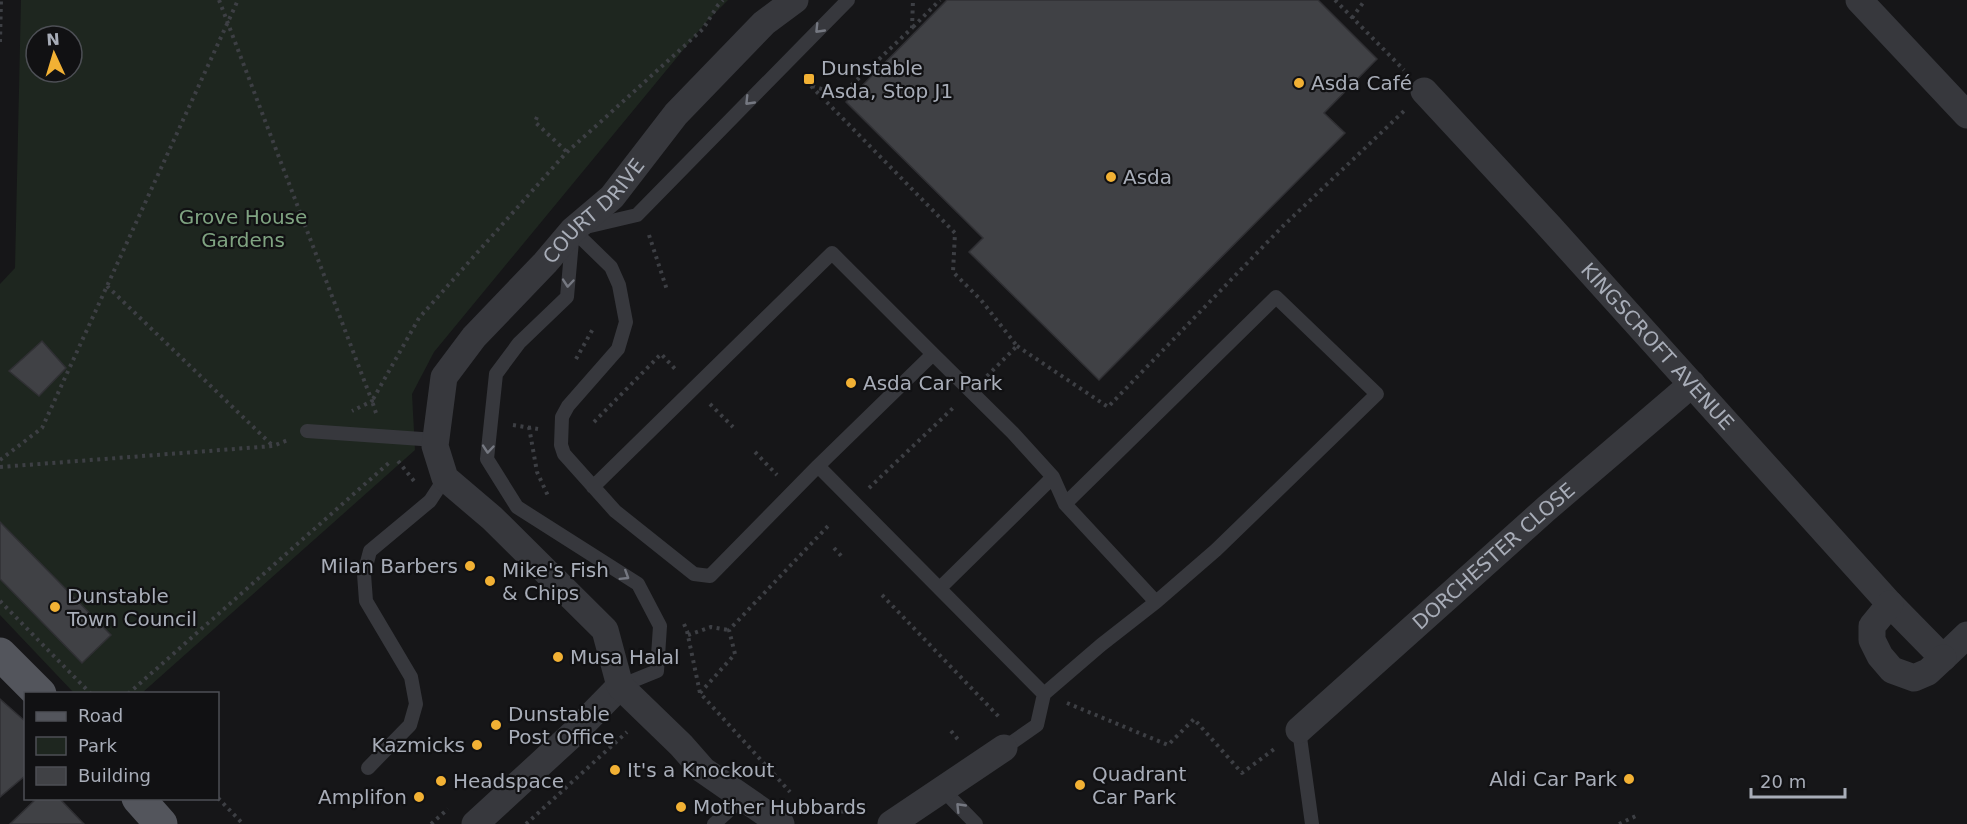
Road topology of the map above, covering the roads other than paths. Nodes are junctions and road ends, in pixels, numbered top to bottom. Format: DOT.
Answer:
graph roads {
  1 [pos="795,0"];
  2 [pos="848,0"];
  3 [pos="1859,0"];
  4 [pos="1424,91"];
  5 [pos="1967,115"];
  6 [pos="573,230"];
  7 [pos="933,354"];
  8 [pos="1692,384"];
  9 [pos="307,431"];
  10 [pos="435,443"];
  11 [pos="818,466"];
  12 [pos="1053,477"];
  13 [pos="445,478"];
  14 [pos="592,486"];
  15 [pos="1065,504"];
  16 [pos="940,588"];
  17 [pos="1156,602"];
  18 [pos="1890,604"];
  19 [pos="1967,635"];
  20 [pos="1943,658"];
  21 [pos="7,665"];
  22 [pos="620,686"];
  23 [pos="39,692"];
  24 [pos="1044,694"];
  25 [pos="1299,730"];
  26 [pos="1012,743"];
  27 [pos="368,768"];
  28 [pos="944,790"];
  29 [pos="743,798"];
  30 [pos="140,800"];
  31 [pos="161,824"];
  32 [pos="475,824"];
  33 [pos="714,824"];
  34 [pos="781,824"];
  35 [pos="891,824"];
  36 [pos="976,824"];
  37 [pos="1311,824"];
  1 -- 6 [label="street, COURT DRIVE"];
  2 -- 6 [label="lane, one-way"];
  3 -- 5 [label="street"];
  4 -- 8 [label="street, KINGSCROFT AVENUE"];
  6 -- 10 [label="street, COURT DRIVE"];
  6 -- 14 [label="lane"];
  6 -- 22 [label="lane, one-way"];
  7 -- 11 [label="lane"];
  7 -- 12 [label="lane"];
  7 -- 14 [label="lane"];
  8 -- 18 [label="street, KINGSCROFT AVENUE"];
  8 -- 25 [label="street, DORCHESTER CLOSE"];
  9 -- 10 [label="lane"];
  10 -- 13 [label="street"];
  11 -- 14 [label="lane"];
  11 -- 16 [label="lane"];
  12 -- 15 [label="lane"];
  12 -- 16 [label="lane"];
  13 -- 22 [label="street"];
  13 -- 27 [label="lane"];
  15 -- 17 [label="lane"];
  15 -- 17 [label="lane"];
  16 -- 24 [label="lane"];
  17 -- 24 [label="lane"];
  18 -- 20 [label="street, KINGSCROFT AVENUE"];
  18 -- 20 [label="street"];
  19 -- 20 [label="street"];
  21 -- 23 [label="main road"];
  22 -- 29 [label="street"];
  22 -- 32 [label="street"];
  24 -- 26 [label="lane"];
  25 -- 37 [label="lane"];
  26 -- 28 [label="street"];
  28 -- 35 [label="street"];
  36 -- 28 [label="lane, one-way"];
  29 -- 33 [label="lane"];
  29 -- 34 [label="street"];
  30 -- 31 [label="main road"];
}
